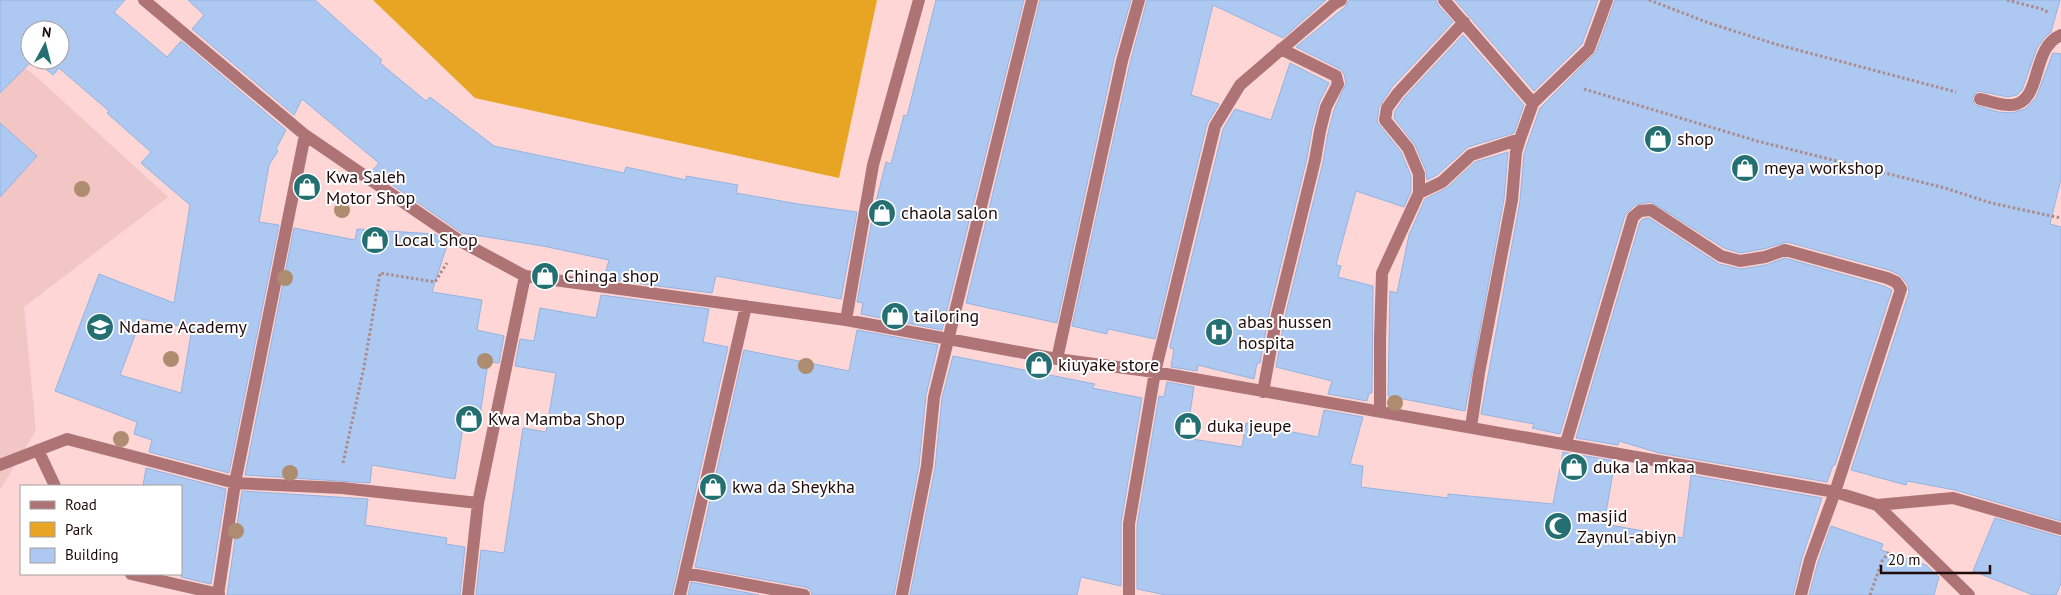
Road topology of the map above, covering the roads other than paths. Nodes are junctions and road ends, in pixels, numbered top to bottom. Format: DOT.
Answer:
graph roads {
  1 [pos="144,0"];
  2 [pos="919,0"];
  3 [pos="1032,0"];
  4 [pos="1139,0"];
  5 [pos="1341,0"];
  6 [pos="1444,0"];
  7 [pos="1607,0"];
  8 [pos="1464,22"];
  9 [pos="2061,35"];
  10 [pos="1281,49"];
  11 [pos="1980,99"];
  12 [pos="1532,103"];
  13 [pos="305,135"];
  14 [pos="1520,139"];
  15 [pos="1419,193"];
  16 [pos="525,276"];
  17 [pos="746,306"];
  18 [pos="846,320"];
  19 [pos="948,340"];
  20 [pos="1057,359"];
  21 [pos="1155,372"];
  22 [pos="1263,392"];
  23 [pos="1380,411"];
  24 [pos="1471,427"];
  25 [pos="1566,444"];
  26 [pos="38,450"];
  27 [pos="0,465"];
  28 [pos="235,483"];
  29 [pos="56,485"];
  30 [pos="1835,492"];
  31 [pos="478,503"];
  32 [pos="1877,505"];
  33 [pos="2061,528"];
  34 [pos="685,573"];
  35 [pos="135,575"];
  36 [pos="218,594"];
  37 [pos="468,595"];
  38 [pos="680,595"];
  39 [pos="804,595"];
  40 [pos="902,595"];
  41 [pos="1129,595"];
  42 [pos="1801,595"];
  43 [pos="1969,595"];
  1 -- 13 [label="street"];
  2 -- 18 [label="street"];
  3 -- 19 [label="street"];
  4 -- 20 [label="street"];
  5 -- 10 [label="street"];
  6 -- 8 [label="street"];
  7 -- 12 [label="street"];
  8 -- 12 [label="street"];
  8 -- 15 [label="street"];
  9 -- 11 [label="street"];
  10 -- 21 [label="street"];
  10 -- 22 [label="street"];
  12 -- 14 [label="street"];
  13 -- 16 [label="street"];
  13 -- 28 [label="street"];
  14 -- 15 [label="street"];
  14 -- 24 [label="street"];
  15 -- 23 [label="street"];
  16 -- 17 [label="street"];
  16 -- 31 [label="street"];
  17 -- 18 [label="street"];
  17 -- 34 [label="street"];
  18 -- 19 [label="street"];
  19 -- 20 [label="street"];
  19 -- 40 [label="street"];
  20 -- 21 [label="street"];
  21 -- 22 [label="street"];
  21 -- 41 [label="street"];
  22 -- 23 [label="street"];
  23 -- 24 [label="street"];
  24 -- 25 [label="street"];
  25 -- 30 [label="street"];
  25 -- 30 [label="street"];
  26 -- 27 [label="street"];
  26 -- 28 [label="street"];
  26 -- 29 [label="street"];
  28 -- 31 [label="street"];
  28 -- 36 [label="street"];
  30 -- 32 [label="street"];
  30 -- 42 [label="street"];
  31 -- 37 [label="street"];
  32 -- 33 [label="street"];
  32 -- 43 [label="street"];
  34 -- 38 [label="street"];
  34 -- 39 [label="street"];
  35 -- 36 [label="street"];
}
